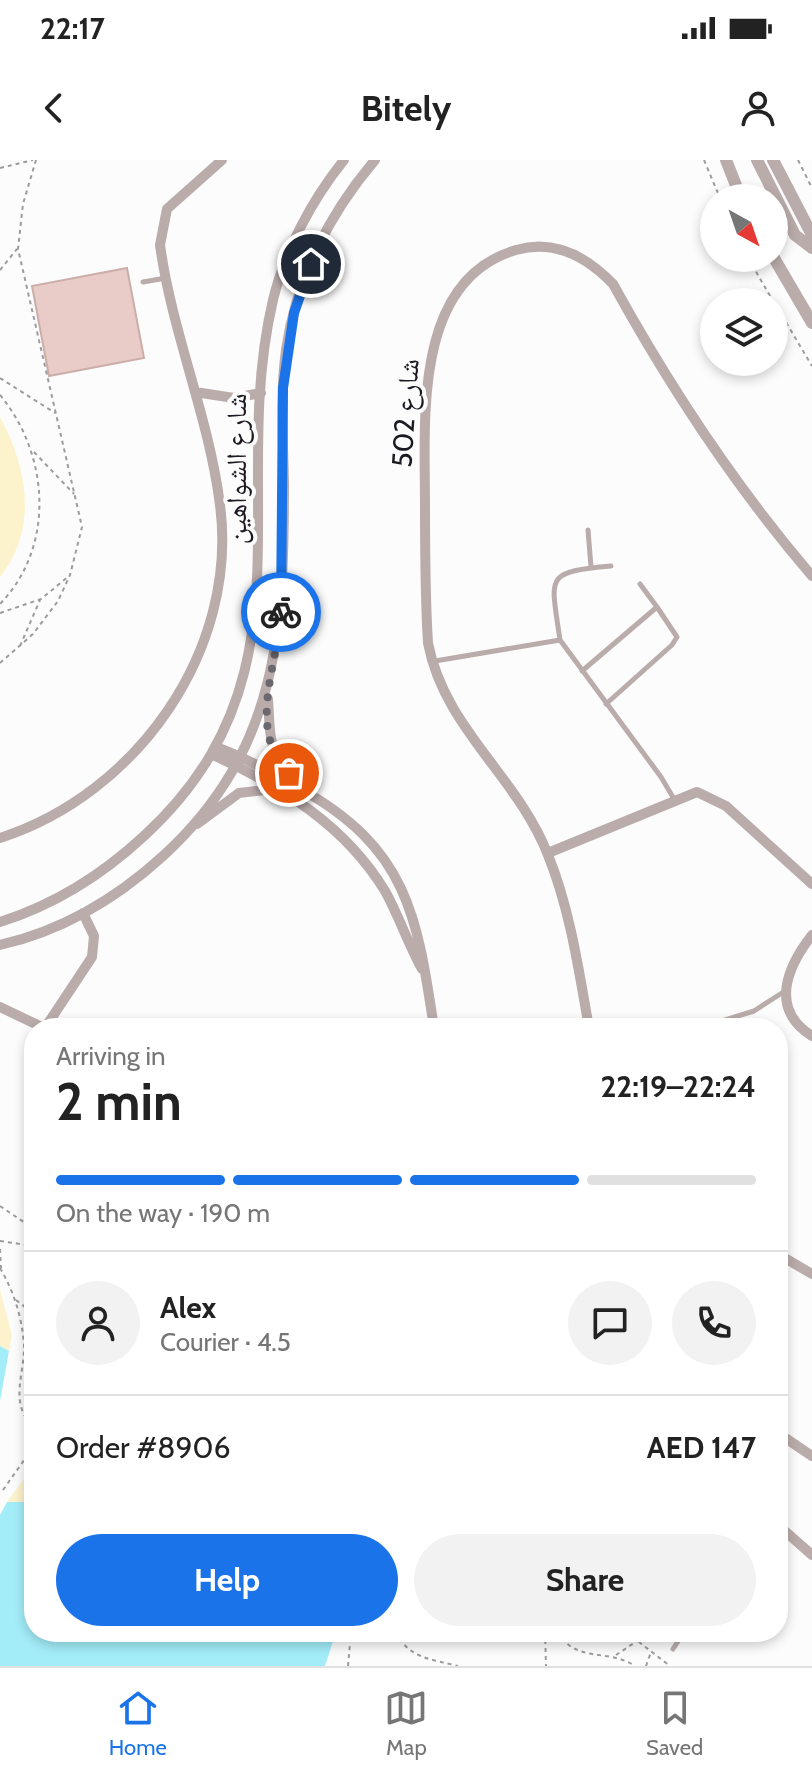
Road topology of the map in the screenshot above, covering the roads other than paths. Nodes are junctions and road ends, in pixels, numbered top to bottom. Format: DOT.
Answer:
graph roads {
  1 [pos="222,160"];
  2 [pos="344,160"];
  3 [pos="375,160"];
  4 [pos="726,160"];
  5 [pos="757,160"];
  6 [pos="773,160"];
  7 [pos="735,184"];
  8 [pos="812,235"];
  9 [pos="812,248"];
  10 [pos="782,272"];
  11 [pos="167,278"];
  12 [pos="143,282"];
  13 [pos="812,323"];
  14 [pos="195,392"];
  15 [pos="261,393"];
  16 [pos="588,530"];
  17 [pos="611,566"];
  18 [pos="591,567"];
  19 [pos="812,576"];
  20 [pos="640,584"];
  21 [pos="657,607"];
  22 [pos="560,640"];
  23 [pos="432,662"];
  24 [pos="582,671"];
  25 [pos="267,691"];
  26 [pos="606,704"];
  27 [pos="214,751"];
  28 [pos="237,760"];
  29 [pos="276,789"];
  30 [pos="317,798"];
  31 [pos="674,799"];
  32 [pos="191,827"];
  33 [pos="0,838"];
  34 [pos="548,853"];
  35 [pos="812,884"];
  36 [pos="83,913"];
  37 [pos="0,922"];
  38 [pos="812,935"];
  39 [pos="0,945"];
  40 [pos="423,971"];
  41 [pos="785,991"];
  42 [pos="0,1007"];
  43 [pos="24,1018"];
  44 [pos="51,1018"];
  45 [pos="432,1018"];
  46 [pos="587,1018"];
  47 [pos="731,1018"];
  48 [pos="812,1036"];
  49 [pos="788,1260"];
  50 [pos="812,1274"];
  51 [pos="788,1440"];
  52 [pos="812,1456"];
  53 [pos="788,1534"];
  54 [pos="812,1555"];
  55 [pos="678,1642"];
  56 [pos="673,1649"];
  1 -- 11 [label="street"];
  2 -- 15 [label="street, شارع الشواهين"];
  3 -- 25 [label="street, شارع الشواهين"];
  4 -- 7 [label="street"];
  5 -- 9 [label="street"];
  6 -- 8 [label="street"];
  10 -- 13 [label="street"];
  11 -- 12 [label="lane"];
  11 -- 14 [label="street"];
  14 -- 15 [label="street"];
  14 -- 33 [label="street"];
  15 -- 27 [label="street, شارع الشواهين"];
  16 -- 18 [label="lane"];
  17 -- 18 [label="lane"];
  18 -- 22 [label="lane"];
  19 -- 23 [label="street, شارع 502"];
  20 -- 21 [label="lane"];
  21 -- 24 [label="lane"];
  21 -- 26 [label="lane"];
  22 -- 23 [label="lane"];
  22 -- 24 [label="lane"];
  23 -- 34 [label="street, شارع 502"];
  24 -- 26 [label="lane"];
  25 -- 28 [label="street, شارع الشواهين"];
  25 -- 30 [label="street"];
  26 -- 31 [label="lane"];
  27 -- 28 [label="street"];
  27 -- 37 [label="street, شارع الشواهين"];
  28 -- 29 [label="street"];
  28 -- 30 [label="street"];
  28 -- 32 [label="street, شارع الشواهين"];
  29 -- 32 [label="street"];
  29 -- 40 [label="street"];
  30 -- 40 [label="street"];
  31 -- 34 [label="street"];
  31 -- 35 [label="street"];
  32 -- 36 [label="street, شارع الشواهين"];
  34 -- 46 [label="street, شارع 502"];
  36 -- 39 [label="street, شارع الشواهين"];
  36 -- 44 [label="street"];
  38 -- 41 [label="street"];
  40 -- 45 [label="street"];
  41 -- 47 [label="lane"];
  41 -- 48 [label="street"];
  42 -- 43 [label="street"];
  49 -- 50 [label="street"];
  51 -- 52 [label="street"];
  53 -- 54 [label="street"];
  55 -- 56 [label="lane"];
}
